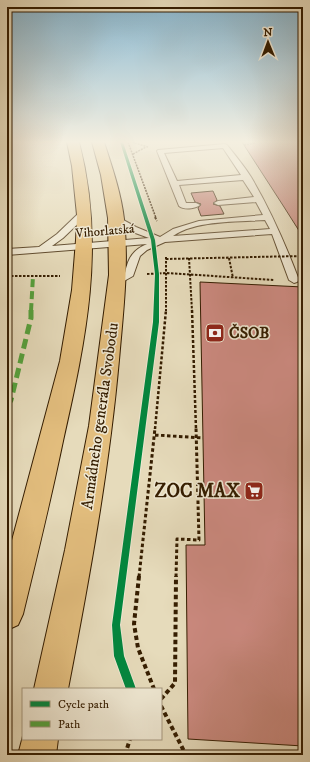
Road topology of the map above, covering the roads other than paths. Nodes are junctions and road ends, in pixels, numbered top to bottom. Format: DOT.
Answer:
graph roads {
  1 [pos="247,177"];
  2 [pos="80,178"];
  3 [pos="108,178"];
  4 [pos="172,178"];
  5 [pos="240,178"];
  6 [pos="174,183"];
  7 [pos="258,199"];
  8 [pos="218,203"];
  9 [pos="196,205"];
  10 [pos="84,213"];
  11 [pos="269,217"];
  12 [pos="116,218"];
  13 [pos="276,231"];
  14 [pos="163,239"];
  15 [pos="116,244"];
  16 [pos="83,246"];
  17 [pos="41,250"];
  18 [pos="7,252"];
  19 [pos="294,280"];
  20 [pos="117,282"];
  21 [pos="7,614"];
  22 [pos="51,688"];
  23 [pos="40,740"];
  24 [pos="37,755"];
  1 -- 7 [label="lane"];
  2 -- 10 [label="main road"];
  3 -- 12 [label="main road, Armádneho generála Svobodu"];
  4 -- 6 [label="lane"];
  5 -- 6 [label="lane"];
  6 -- 9 [label="lane"];
  7 -- 8 [label="lane"];
  7 -- 11 [label="lane"];
  10 -- 16 [label="main road"];
  10 -- 17 [label="lane"];
  11 -- 13 [label="lane"];
  11 -- 14 [label="lane"];
  12 -- 14 [label="lane"];
  12 -- 15 [label="main road, Armádneho generála Svobodu"];
  13 -- 14 [label="lane, Vihorlatská"];
  13 -- 19 [label="lane"];
  14 -- 15 [label="lane, Vihorlatská"];
  14 -- 20 [label="lane"];
  15 -- 16 [label="lane, Vihorlatská"];
  15 -- 20 [label="main road, Armádneho generála Svobodu"];
  16 -- 17 [label="lane, Vihorlatská"];
  16 -- 21 [label="main road"];
  17 -- 18 [label="lane, Vihorlatská"];
  20 -- 22 [label="main road, Armádneho generála Svobodu"];
  23 -- 24 [label="main road"];
}
